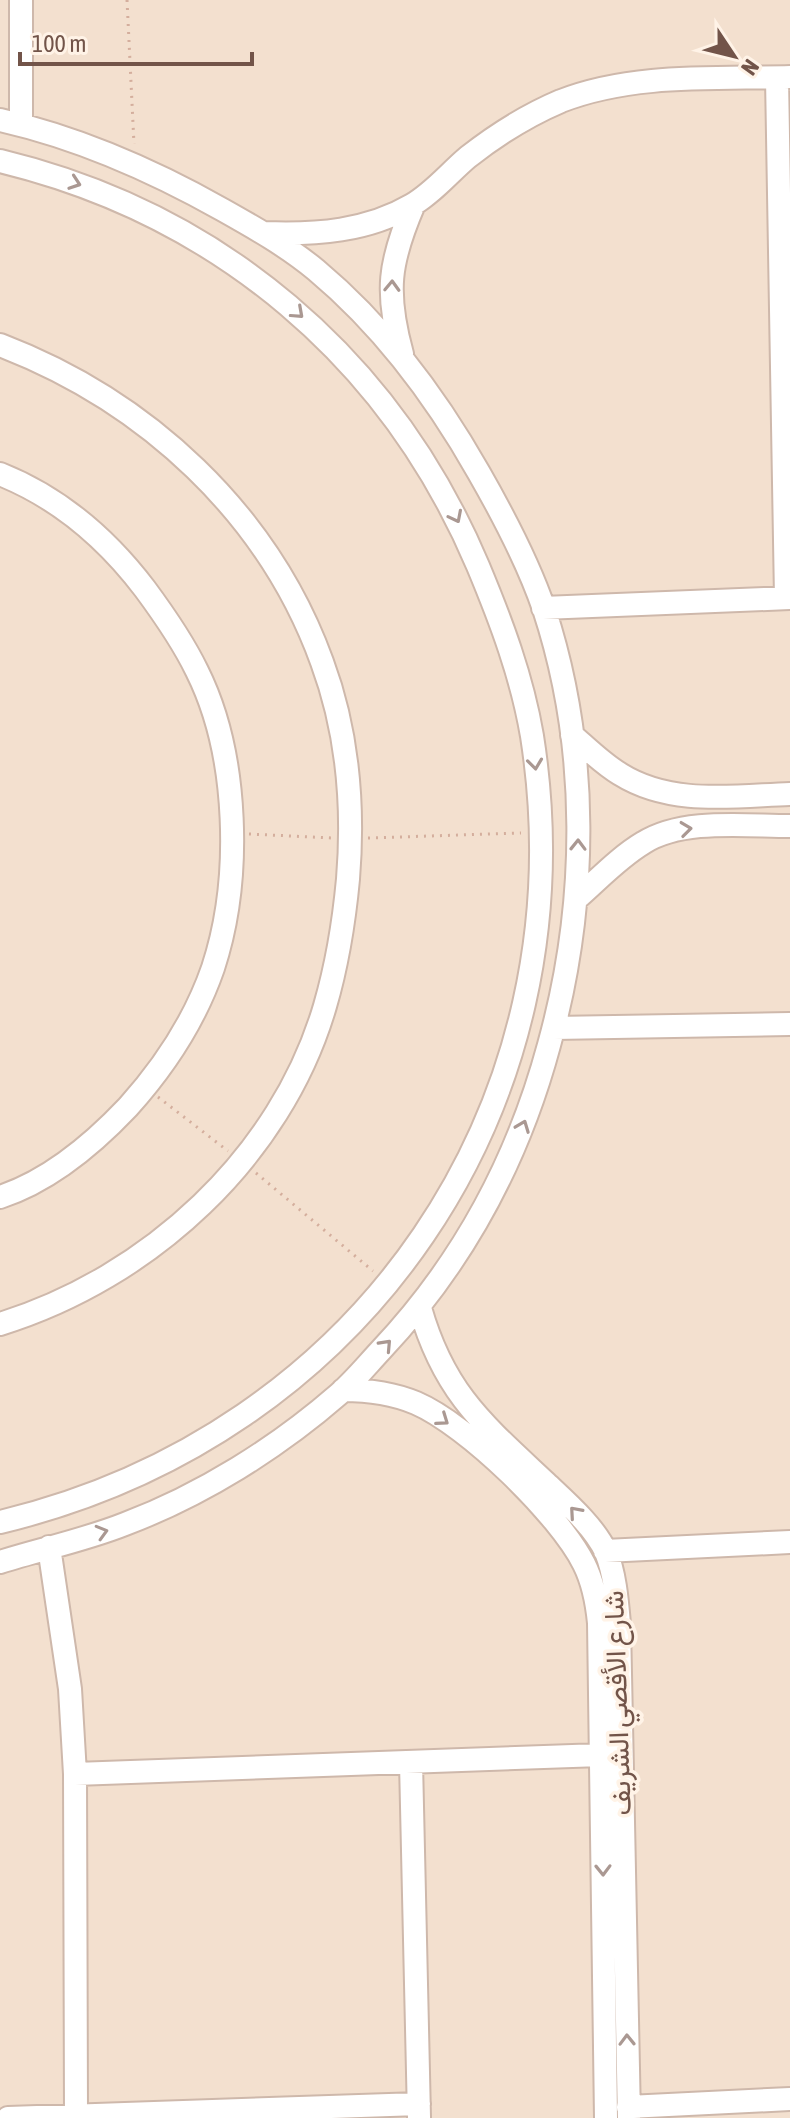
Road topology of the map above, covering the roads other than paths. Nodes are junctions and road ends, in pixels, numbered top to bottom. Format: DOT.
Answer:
graph roads {
  1 [pos="21,0"];
  2 [pos="784,78"];
  3 [pos="11,122"];
  4 [pos="0,161"];
  5 [pos="414,204"];
  6 [pos="265,233"];
  7 [pos="785,279"];
  8 [pos="0,345"];
  9 [pos="404,362"];
  10 [pos="0,474"];
  11 [pos="788,598"];
  12 [pos="543,608"];
  13 [pos="572,735"];
  14 [pos="790,794"];
  15 [pos="790,826"];
  16 [pos="576,899"];
  17 [pos="790,1024"];
  18 [pos="554,1028"];
  19 [pos="0,1197"];
  20 [pos="420,1308"];
  21 [pos="0,1324"];
  22 [pos="343,1390"];
  23 [pos="0,1522"];
  24 [pos="790,1542"];
  25 [pos="49,1547"];
  26 [pos="605,1551"];
  27 [pos="0,1562"];
  28 [pos="601,1755"];
  29 [pos="411,1762"];
  30 [pos="75,1774"];
  31 [pos="790,2099"];
  32 [pos="419,2111"];
  33 [pos="628,2112"];
  34 [pos="76,2114"];
  35 [pos="8,2118"];
  36 [pos="606,2118"];
  1 -- 3 [label="street"];
  2 -- 5 [label="street"];
  2 -- 7 [label="street"];
  3 -- 6 [label="street"];
  4 -- 23 [label="street, one-way"];
  5 -- 6 [label="street"];
  9 -- 5 [label="street, one-way"];
  6 -- 9 [label="street"];
  7 -- 11 [label="street"];
  8 -- 21 [label="street"];
  9 -- 12 [label="street"];
  10 -- 19 [label="street"];
  11 -- 12 [label="street"];
  12 -- 13 [label="street"];
  13 -- 14 [label="street"];
  16 -- 13 [label="street, one-way"];
  16 -- 15 [label="street, one-way"];
  16 -- 18 [label="street"];
  17 -- 18 [label="street"];
  20 -- 18 [label="street, one-way"];
  22 -- 20 [label="street, one-way"];
  26 -- 20 [label="street, شارع الأقصي الشريف, one-way"];
  25 -- 22 [label="street, one-way"];
  22 -- 28 [label="street, شارع الأقصي الشريف, one-way"];
  24 -- 26 [label="street"];
  25 -- 27 [label="street"];
  25 -- 30 [label="street"];
  33 -- 26 [label="street, شارع الأقصي الشريف, one-way"];
  28 -- 29 [label="street"];
  28 -- 36 [label="street, شارع الأقصي الشريف, one-way"];
  29 -- 30 [label="street"];
  29 -- 32 [label="street"];
  30 -- 34 [label="street"];
  31 -- 33 [label="street"];
  32 -- 34 [label="street"];
  34 -- 35 [label="street"];
}
